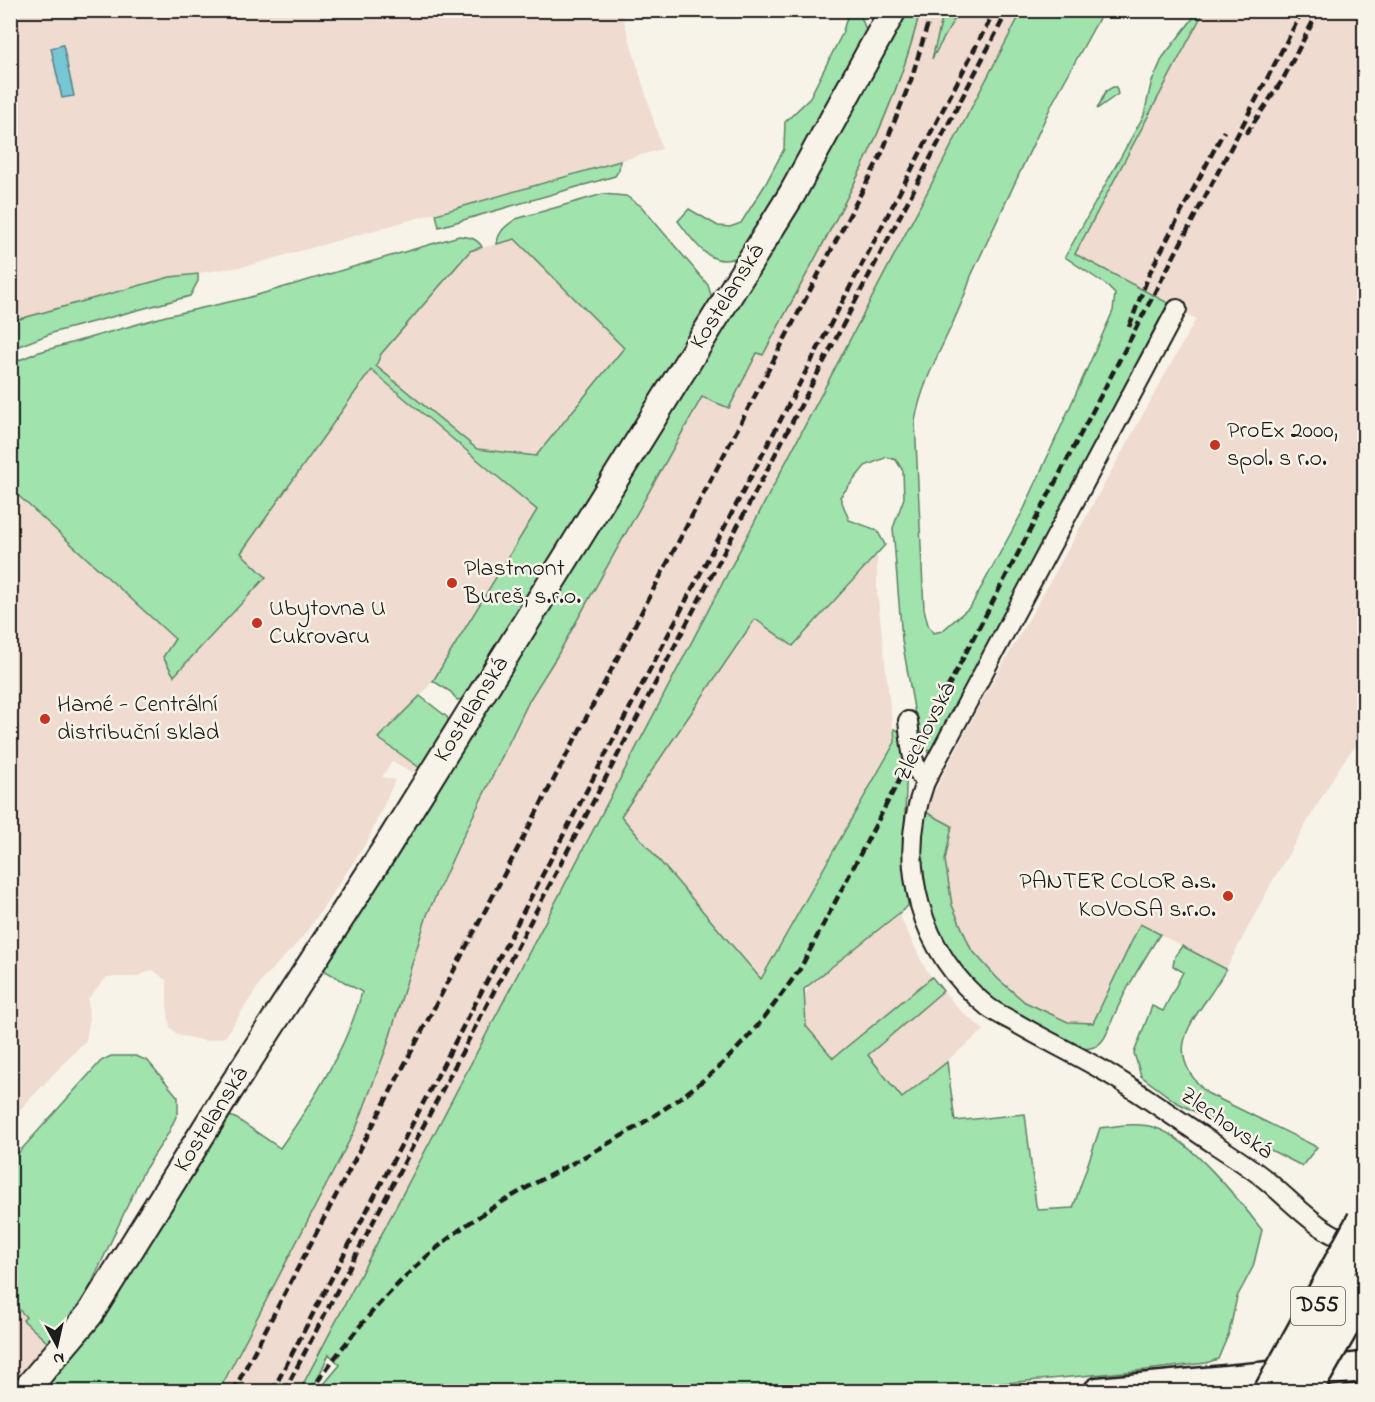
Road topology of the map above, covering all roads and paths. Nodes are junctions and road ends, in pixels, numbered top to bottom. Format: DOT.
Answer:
graph roads {
  1 [pos="893,10"];
  2 [pos="1177,309"];
  3 [pos="908,721"];
  4 [pos="925,782"];
  5 [pos="1365,1221"];
  6 [pos="1365,1247"];
  7 [pos="1365,1287"];
  8 [pos="1365,1360"];
  9 [pos="1356,1370"];
  10 [pos="24,1392"];
  11 [pos="1098,1392"];
  12 [pos="1271,1392"];
  13 [pos="1304,1392"];
  1 -- 10 [label="main road, Kostelanská"];
  2 -- 4 [label="street, Zlechovská"];
  3 -- 4 [label="street"];
  4 -- 6 [label="street, Zlechovská"];
  5 -- 12 [label="highway, D55, bridge"];
  7 -- 13 [label="highway, D55, bridge"];
  8 -- 9 [label="street"];
  9 -- 11 [label="main road"];
}
